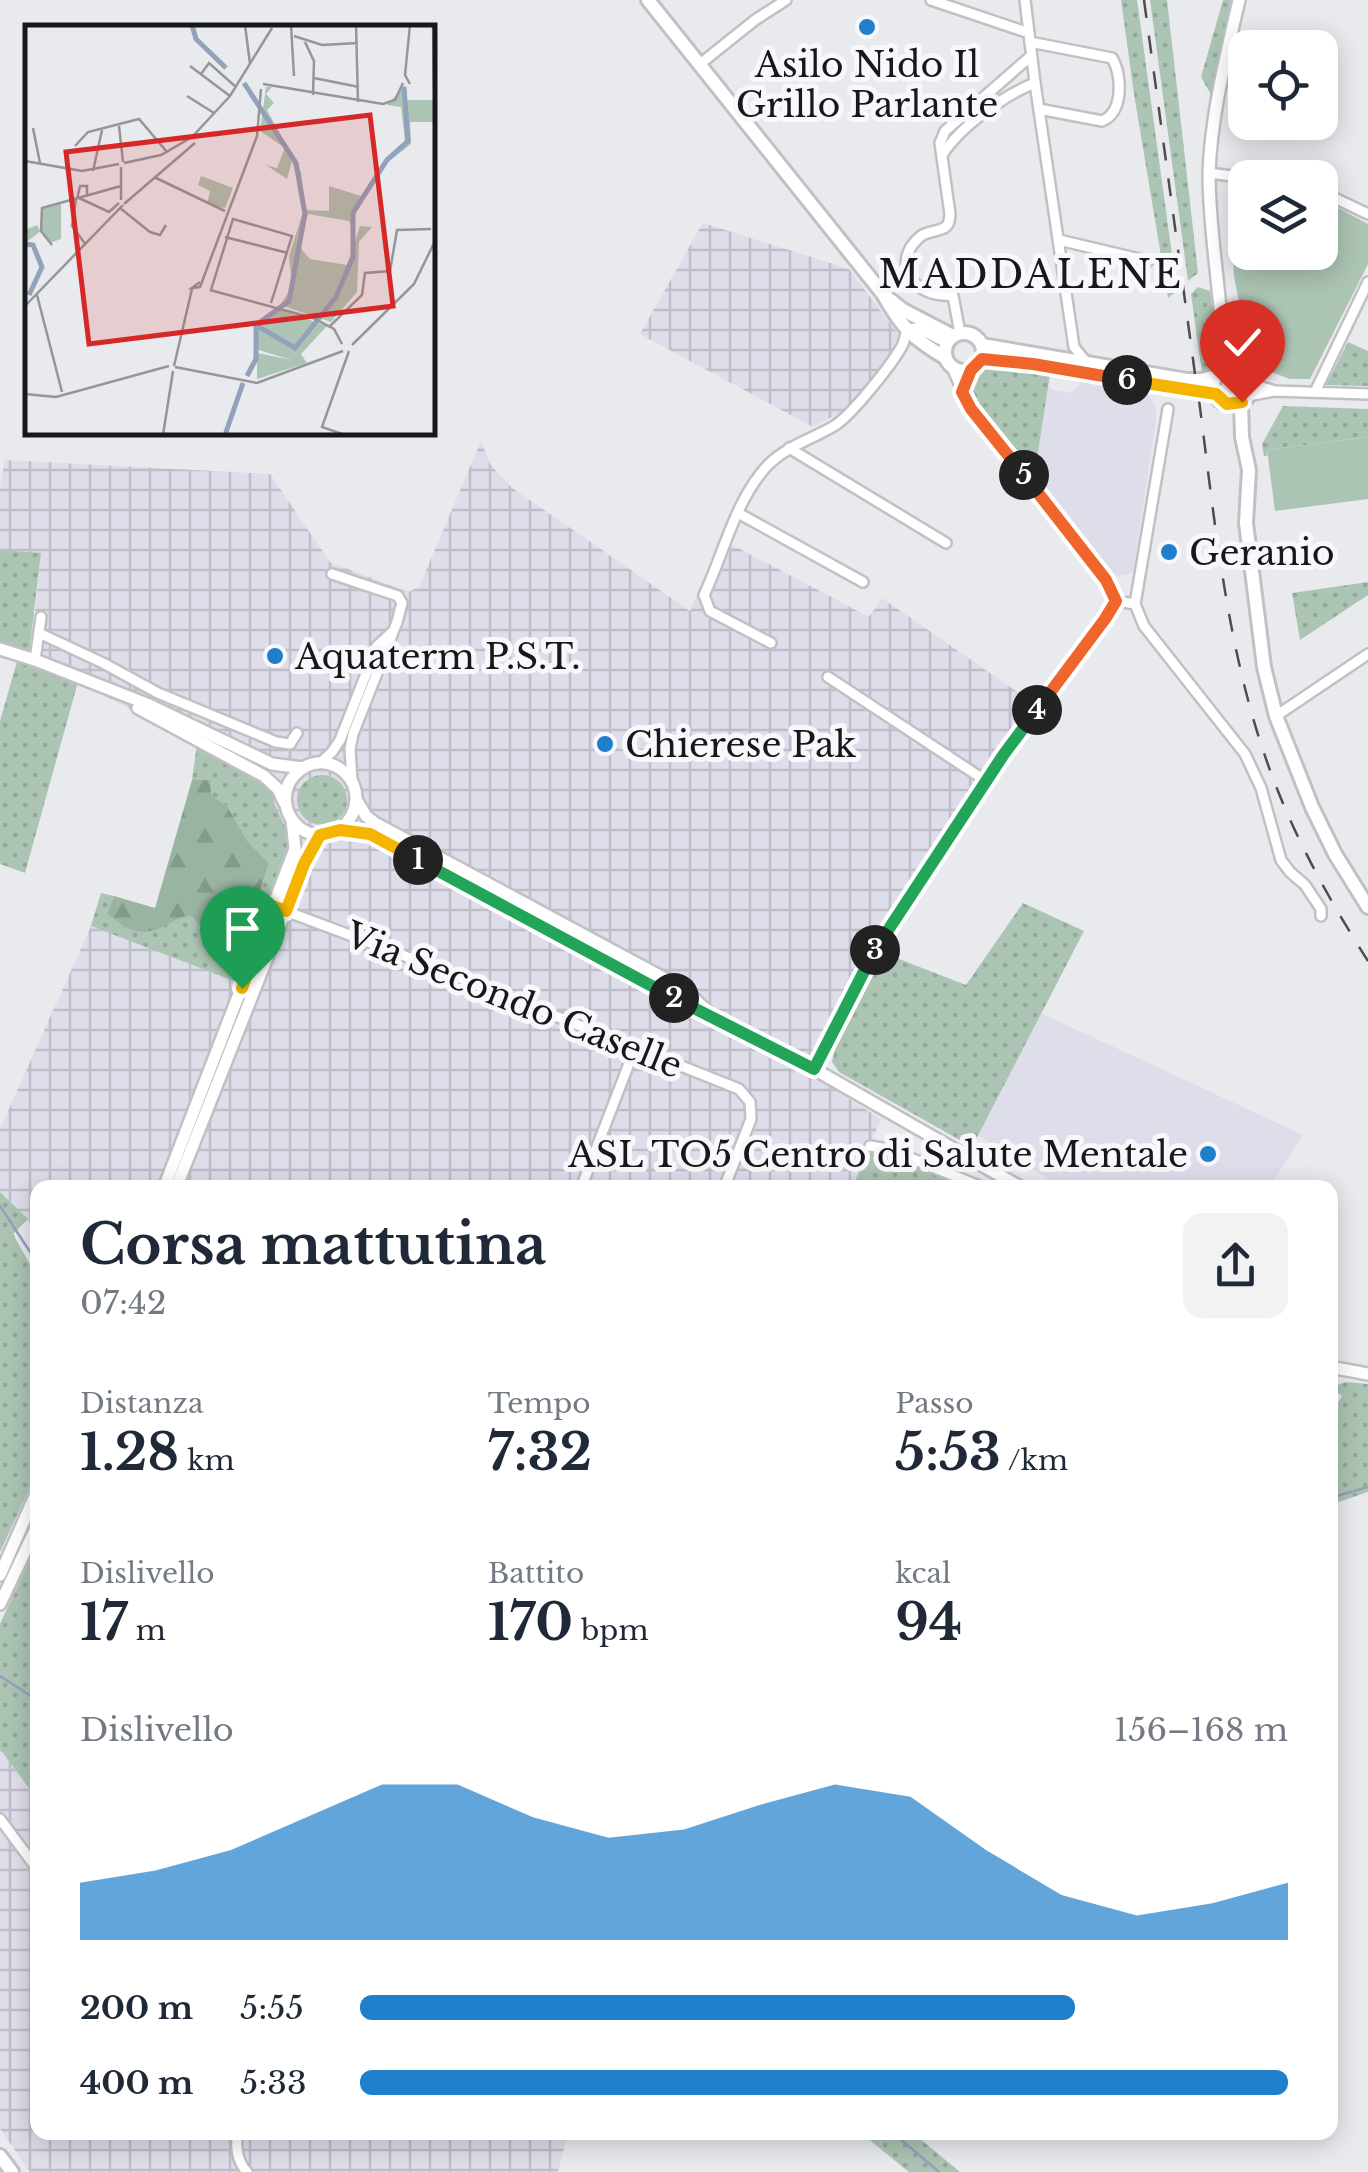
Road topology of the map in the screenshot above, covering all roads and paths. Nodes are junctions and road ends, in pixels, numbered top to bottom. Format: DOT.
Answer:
graph roads {
  1 [pos="648,0"];
  2 [pos="786,0"];
  3 [pos="931,0"];
  4 [pos="1025,0"];
  5 [pos="1239,0"];
  6 [pos="1029,38"];
  7 [pos="1031,56"];
  8 [pos="700,64"];
  9 [pos="1035,84"];
  10 [pos="1039,109"];
  11 [pos="941,158"];
  12 [pos="1210,173"];
  13 [pos="1228,175"];
  14 [pos="1338,199"];
  15 [pos="1368,214"];
  16 [pos="1059,240"];
  17 [pos="1148,261"];
  18 [pos="1368,282"];
  19 [pos="883,294"];
  20 [pos="906,329"];
  21 [pos="954,338"];
  22 [pos="1226,346"];
  23 [pos="1074,348"];
  24 [pos="1054,357"];
  25 [pos="978,358"];
  26 [pos="950,363"];
  27 [pos="1087,363"];
  28 [pos="1238,368"];
  29 [pos="1218,374"];
  30 [pos="962,392"];
  31 [pos="1315,392"];
  32 [pos="1216,394"];
  33 [pos="1368,394"];
  34 [pos="1242,397"];
  35 [pos="1168,409"];
  36 [pos="790,448"];
  37 [pos="738,513"];
  38 [pos="946,542"];
  39 [pos="332,574"];
  40 [pos="864,582"];
  41 [pos="1116,601"];
  42 [pos="1135,604"];
  43 [pos="41,617"];
  44 [pos="393,631"];
  45 [pos="39,633"];
  46 [pos="770,643"];
  47 [pos="0,649"];
  48 [pos="1368,654"];
  49 [pos="35,660"];
  50 [pos="828,677"];
  51 [pos="109,690"];
  52 [pos="1276,716"];
  53 [pos="297,733"];
  54 [pos="320,763"];
  55 [pos="303,768"];
  56 [pos="352,780"];
  57 [pos="986,782"];
  58 [pos="357,801"];
  59 [pos="286,806"];
  60 [pos="292,820"];
  61 [pos="340,830"];
  62 [pos="320,835"];
  63 [pos="273,906"];
  64 [pos="1368,907"];
  65 [pos="286,911"];
  66 [pos="1321,916"];
  67 [pos="713,1018"];
  68 [pos="635,1048"];
  69 [pos="814,1069"];
  70 [pos="870,1146"];
  71 [pos="167,1180"];
  72 [pos="179,1180"];
  73 [pos="583,1180"];
  74 [pos="727,1180"];
  75 [pos="964,1180"];
  76 [pos="1008,1180"];
  77 [pos="1338,1368"];
  78 [pos="1368,1374"];
  79 [pos="30,1507"];
  80 [pos="30,1541"];
  81 [pos="0,1576"];
  82 [pos="0,1604"];
  83 [pos="0,1819"];
  84 [pos="30,1859"];
  85 [pos="236,2140"];
  86 [pos="0,2156"];
  87 [pos="12,2172"];
  88 [pos="247,2172"];
  1 -- 8 [label="main road"];
  2 -- 8 [label="street"];
  3 -- 6 [label="street"];
  4 -- 6 [label="street"];
  5 -- 12 [label="street"];
  6 -- 7 [label="street"];
  6 -- 10 [label="street"];
  7 -- 9 [label="street"];
  7 -- 11 [label="street"];
  8 -- 19 [label="main road"];
  9 -- 10 [label="street"];
  9 -- 11 [label="street"];
  10 -- 16 [label="street"];
  11 -- 21 [label="street"];
  12 -- 13 [label="street"];
  12 -- 22 [label="street"];
  14 -- 15 [label="street"];
  16 -- 17 [label="street"];
  16 -- 23 [label="street"];
  18 -- 31 [label="street"];
  19 -- 20 [label="main road"];
  19 -- 21 [label="main road"];
  20 -- 21 [label="street"];
  20 -- 26 [label="main road"];
  20 -- 36 [label="street"];
  21 -- 25 [label="main road"];
  21 -- 26 [label="main road"];
  22 -- 28 [label="street"];
  22 -- 29 [label="street"];
  23 -- 24 [label="street"];
  23 -- 27 [label="street"];
  24 -- 25 [label="main road"];
  24 -- 27 [label="main road"];
  25 -- 26 [label="main road"];
  25 -- 30 [label="street"];
  25 -- 32 [label="main road"];
  26 -- 30 [label="street"];
  27 -- 29 [label="main road"];
  28 -- 29 [label="main road"];
  28 -- 34 [label="main road"];
  29 -- 32 [label="main road"];
  30 -- 41 [label="street"];
  31 -- 33 [label="street"];
  31 -- 34 [label="street"];
  32 -- 34 [label="main road"];
  34 -- 52 [label="main road"];
  35 -- 42 [label="street"];
  36 -- 37 [label="street"];
  36 -- 38 [label="street"];
  37 -- 40 [label="street"];
  37 -- 46 [label="street"];
  39 -- 44 [label="street"];
  41 -- 42 [label="street"];
  41 -- 57 [label="street"];
  42 -- 66 [label="street"];
  43 -- 45 [label="street"];
  44 -- 54 [label="street"];
  44 -- 56 [label="street"];
  45 -- 49 [label="street"];
  45 -- 53 [label="street"];
  47 -- 49 [label="street"];
  48 -- 52 [label="street"];
  49 -- 51 [label="street"];
  50 -- 57 [label="street"];
  51 -- 55 [label="street"];
  51 -- 59 [label="street"];
  52 -- 64 [label="main road"];
  54 -- 55 [label="street"];
  54 -- 56 [label="street"];
  55 -- 59 [label="street"];
  56 -- 58 [label="street"];
  57 -- 69 [label="street"];
  58 -- 61 [label="street"];
  58 -- 67 [label="street"];
  59 -- 60 [label="street"];
  60 -- 62 [label="street"];
  60 -- 63 [label="street"];
  61 -- 62 [label="street"];
  61 -- 67 [label="street"];
  62 -- 65 [label="street"];
  63 -- 65 [label="street, Via Secondo Caselle"];
  63 -- 71 [label="street"];
  65 -- 68 [label="street, Via Secondo Caselle"];
  65 -- 72 [label="street"];
  67 -- 69 [label="street"];
  68 -- 73 [label="street"];
  68 -- 74 [label="street, Via Secondo Caselle"];
  69 -- 76 [label="street"];
  70 -- 75 [label="street"];
  77 -- 78 [label="street"];
  79 -- 81 [label="street"];
  80 -- 82 [label="street"];
  83 -- 84 [label="street"];
  85 -- 88 [label="street"];
  86 -- 87 [label="main road"];
}
